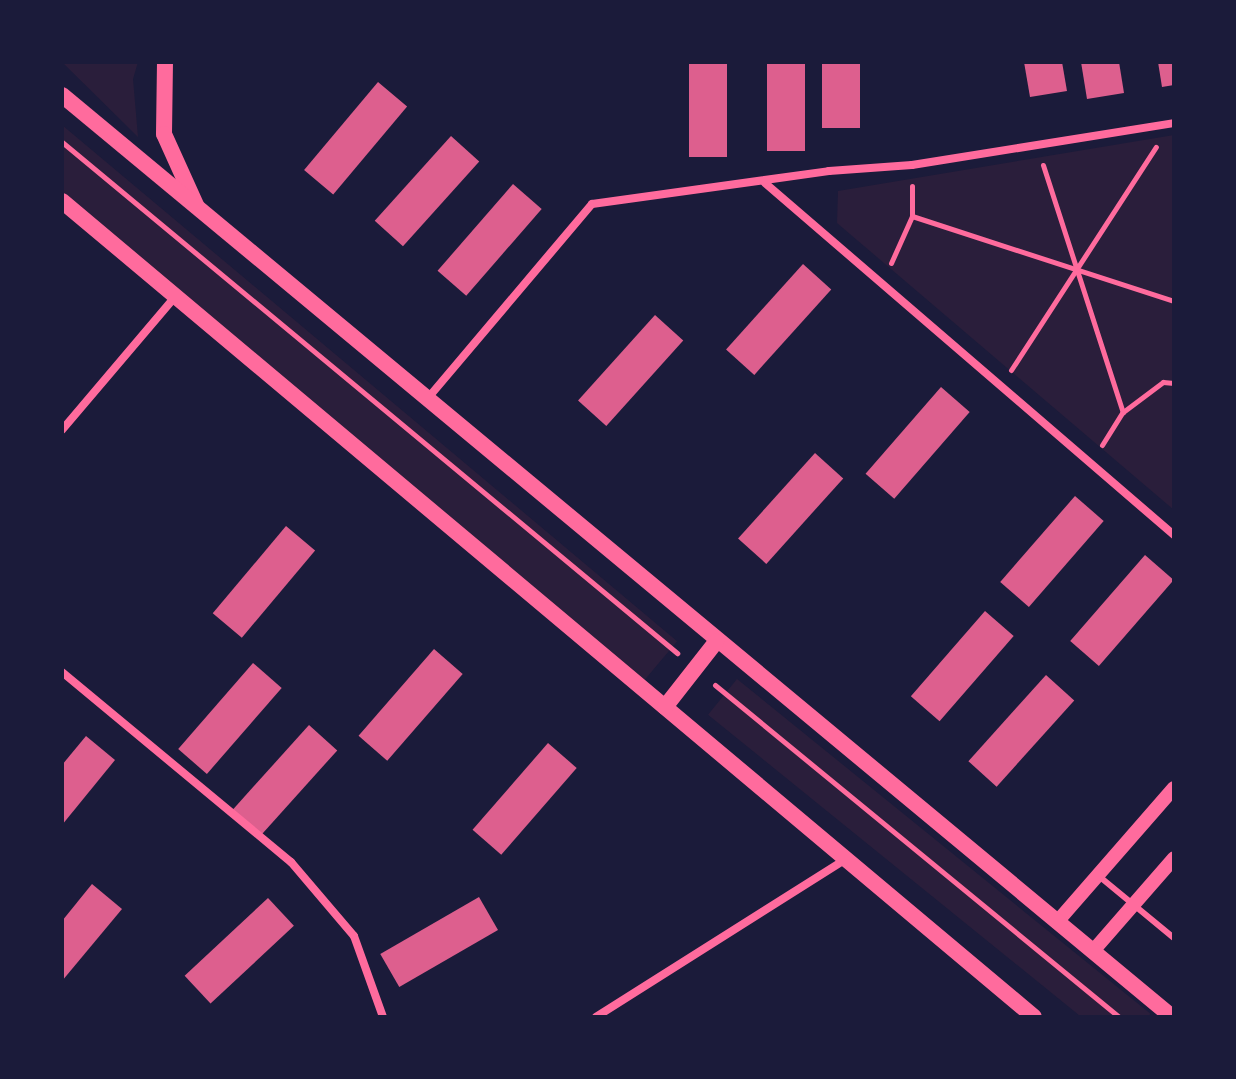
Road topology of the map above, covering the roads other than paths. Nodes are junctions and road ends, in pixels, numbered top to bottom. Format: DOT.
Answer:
graph roads {
  1 [pos="165,62"];
  2 [pos="62,95"];
  3 [pos="1173,123"];
  4 [pos="765,183"];
  5 [pos="62,201"];
  6 [pos="199,210"];
  7 [pos="174,298"];
  8 [pos="428,399"];
  9 [pos="62,430"];
  10 [pos="1174,535"];
  11 [pos="716,642"];
  12 [pos="62,672"];
  13 [pos="665,707"];
  14 [pos="1174,788"];
  15 [pos="1174,858"];
  16 [pos="846,859"];
  17 [pos="1098,875"];
  18 [pos="1133,904"];
  19 [pos="1057,922"];
  20 [pos="1174,938"];
  21 [pos="1093,951"];
  22 [pos="383,1017"];
  23 [pos="596,1017"];
  24 [pos="1034,1017"];
  25 [pos="1172,1017"];
  1 -- 6 [label="main road"];
  2 -- 6 [label="main road"];
  3 -- 4 [label="street"];
  4 -- 8 [label="street"];
  4 -- 10 [label="street"];
  5 -- 7 [label="main road"];
  6 -- 8 [label="main road"];
  7 -- 9 [label="street"];
  7 -- 13 [label="main road"];
  8 -- 11 [label="main road"];
  11 -- 13 [label="main road"];
  11 -- 19 [label="main road"];
  12 -- 22 [label="street"];
  13 -- 16 [label="main road"];
  14 -- 17 [label="street"];
  15 -- 18 [label="street"];
  16 -- 23 [label="street"];
  16 -- 24 [label="main road"];
  17 -- 18 [label="lane"];
  17 -- 19 [label="street"];
  18 -- 20 [label="lane"];
  18 -- 21 [label="street"];
  19 -- 21 [label="main road"];
  21 -- 25 [label="main road"];
}
